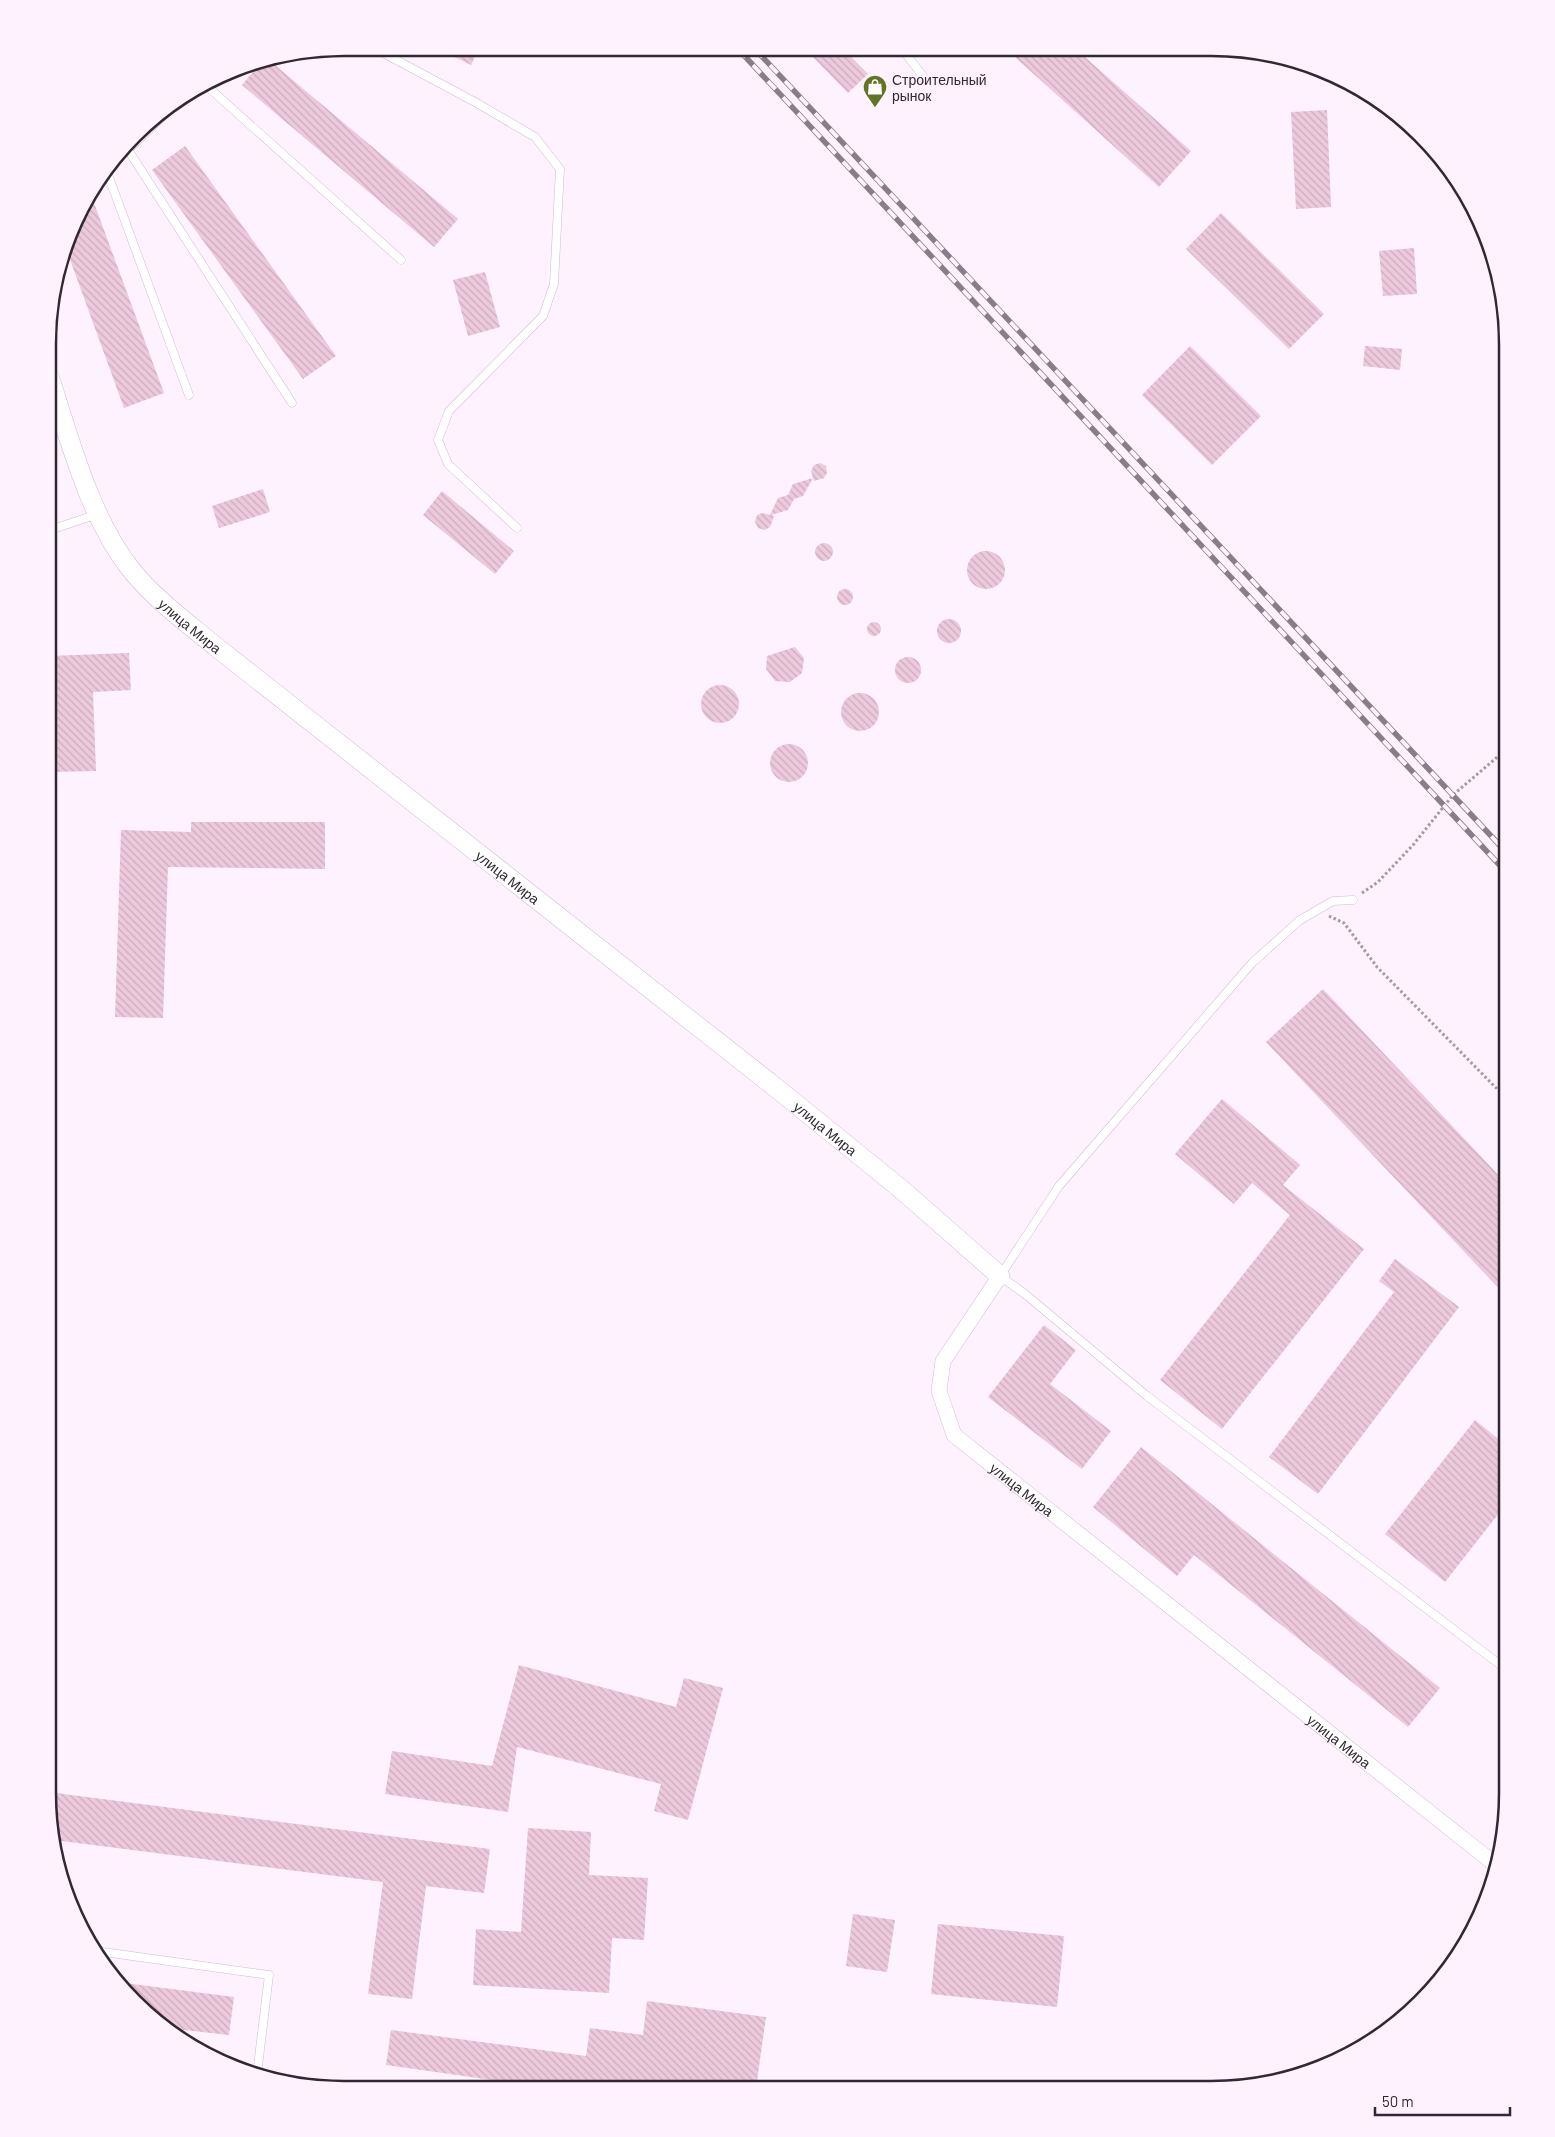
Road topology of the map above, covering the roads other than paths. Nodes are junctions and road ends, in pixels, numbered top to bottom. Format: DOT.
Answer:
graph roads {
  1 [pos="389,56"];
  2 [pos="907,56"];
  3 [pos="923,76"];
  4 [pos="211,89"];
  5 [pos="128,155"];
  6 [pos="109,178"];
  7 [pos="401,260"];
  8 [pos="189,395"];
  9 [pos="56,397"];
  10 [pos="292,403"];
  11 [pos="99,513"];
  12 [pos="56,528"];
  13 [pos="516,528"];
  14 [pos="1354,900"];
  15 [pos="1000,1276"];
  16 [pos="1499,1664"];
  17 [pos="1490,1861"];
  18 [pos="105,1952"];
  19 [pos="258,2067"];
  1 -- 13 [label="lane"];
  2 -- 3 [label="lane"];
  4 -- 7 [label="lane"];
  5 -- 10 [label="lane"];
  6 -- 8 [label="lane"];
  9 -- 11 [label="street, улица Мира"];
  11 -- 12 [label="lane"];
  11 -- 15 [label="street, улица Мира"];
  14 -- 15 [label="lane"];
  15 -- 16 [label="lane"];
  15 -- 17 [label="street, улица Мира"];
  18 -- 19 [label="lane"];
}
